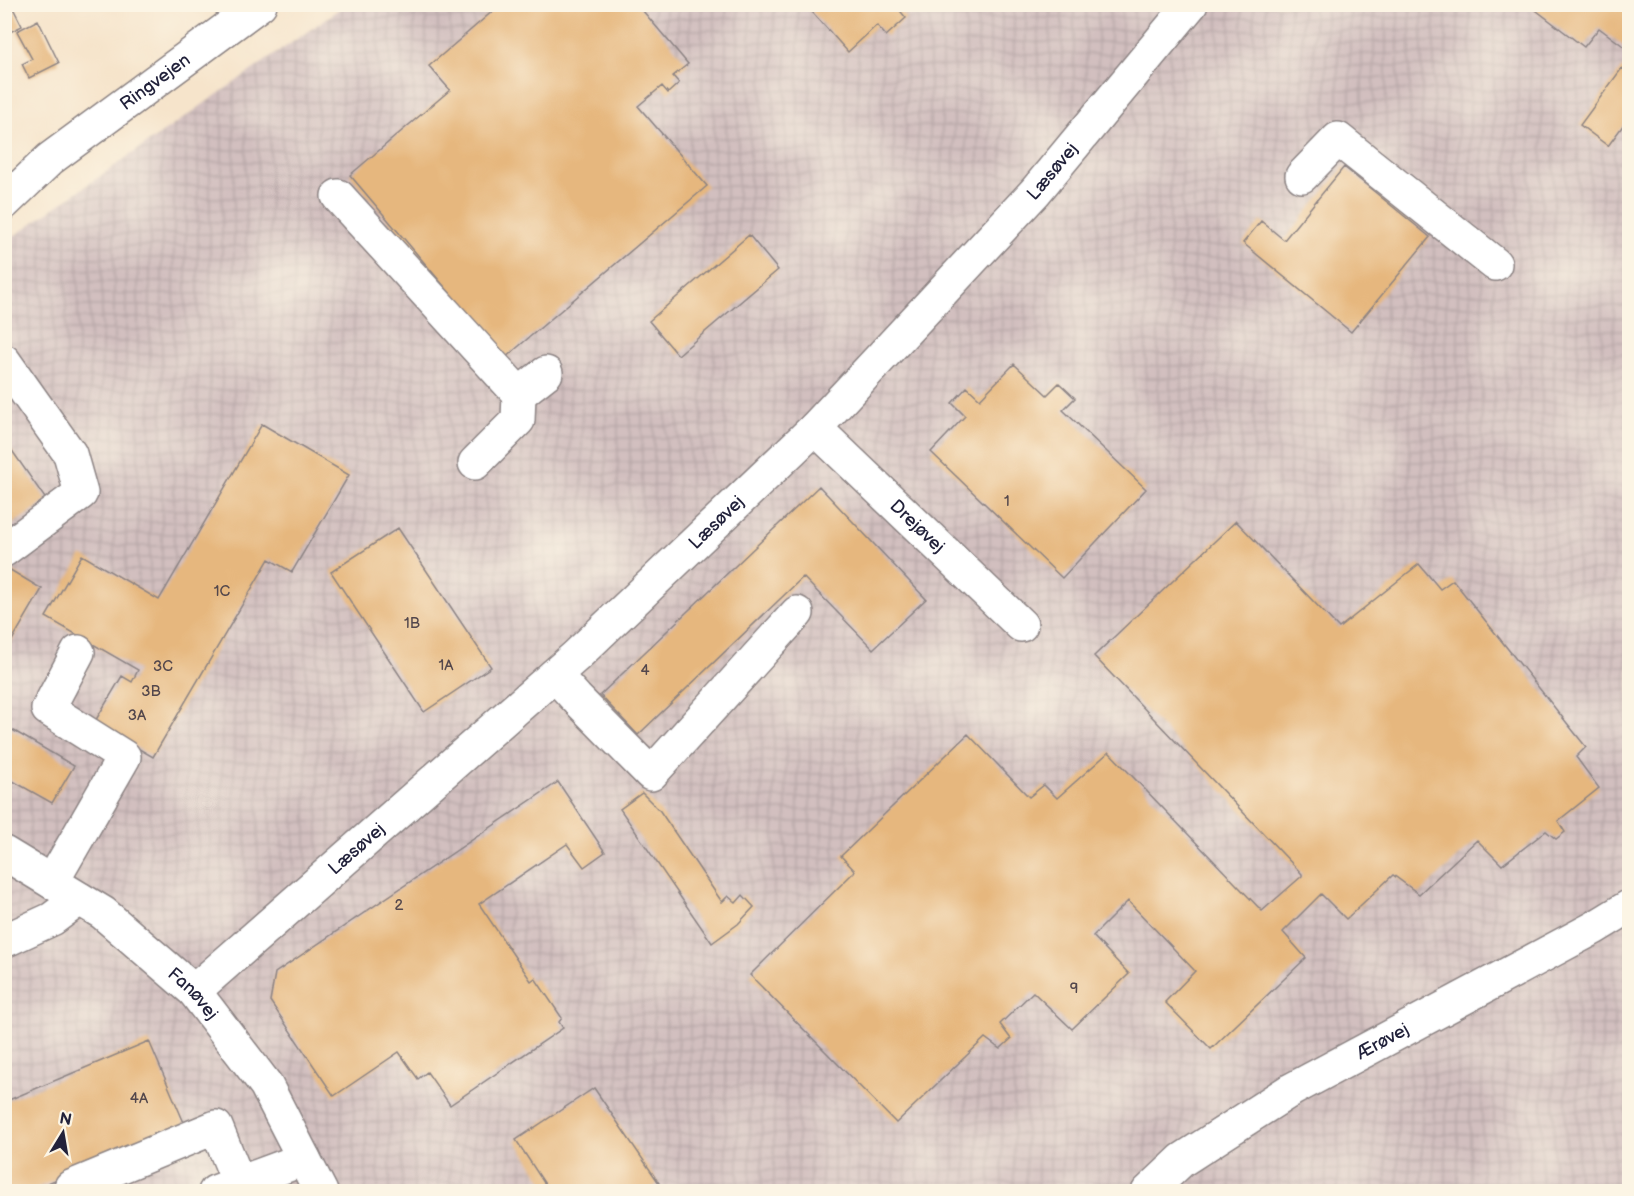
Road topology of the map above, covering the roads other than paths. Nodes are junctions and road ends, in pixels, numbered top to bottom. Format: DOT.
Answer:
graph roads {
  1 [pos="260,4"];
  2 [pos="1191,4"];
  3 [pos="50,159"];
  4 [pos="1302,176"];
  5 [pos="4,181"];
  6 [pos="338,196"];
  7 [pos="4,203"];
  8 [pos="1496,264"];
  9 [pos="4,361"];
  10 [pos="546,373"];
  11 [pos="519,394"];
  12 [pos="815,428"];
  13 [pos="475,463"];
  14 [pos="4,550"];
  15 [pos="797,613"];
  16 [pos="1021,626"];
  17 [pos="78,652"];
  18 [pos="555,675"];
  19 [pos="4,853"];
  20 [pos="66,890"];
  21 [pos="1629,906"];
  22 [pos="4,941"];
  23 [pos="194,991"];
  24 [pos="304,1159"];
  25 [pos="227,1187"];
  26 [pos="72,1191"];
  27 [pos="321,1191"];
  28 [pos="1148,1191"];
  1 -- 3 [label="street, Ringvejen"];
  2 -- 12 [label="street, Læsøvej"];
  3 -- 5 [label="street, Ringvejen"];
  3 -- 7 [label="street, Ringvejen"];
  4 -- 8 [label="street"];
  6 -- 11 [label="street"];
  9 -- 14 [label="street"];
  10 -- 11 [label="street"];
  11 -- 13 [label="street"];
  12 -- 16 [label="street, Drejøvej"];
  12 -- 18 [label="street, Læsøvej"];
  15 -- 18 [label="street"];
  17 -- 20 [label="street"];
  18 -- 23 [label="street, Læsøvej"];
  19 -- 20 [label="street, Fanøvej"];
  20 -- 22 [label="street"];
  20 -- 23 [label="street, Fanøvej"];
  21 -- 28 [label="street, Ærøvej"];
  23 -- 24 [label="street, Fanøvej"];
  24 -- 25 [label="street"];
  24 -- 27 [label="street, Fanøvej"];
  25 -- 26 [label="street"];
}
